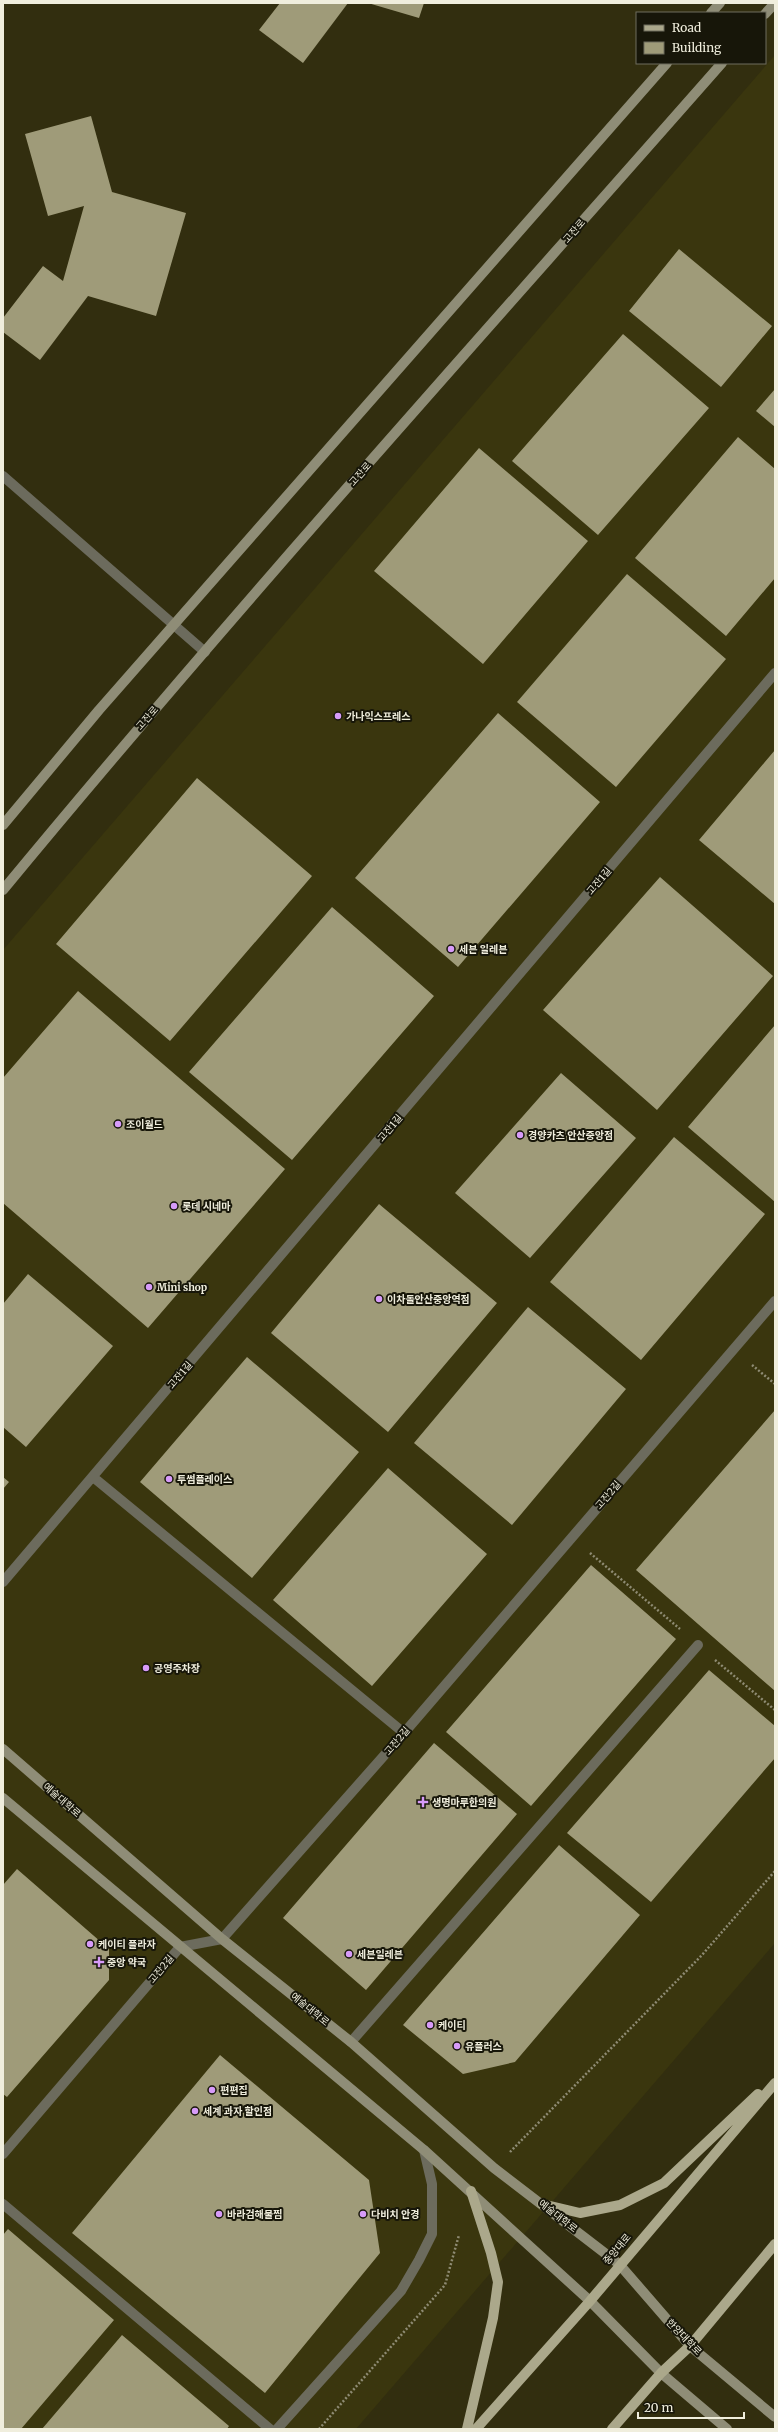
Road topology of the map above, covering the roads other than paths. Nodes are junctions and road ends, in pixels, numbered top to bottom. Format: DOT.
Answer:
graph roads {
  1 [pos="720,3"];
  2 [pos="774,3"];
  3 [pos="712,12"];
  4 [pos="766,13"];
  5 [pos="666,64"];
  6 [pos="721,64"];
  7 [pos="3,476"];
  8 [pos="174,626"];
  9 [pos="204,652"];
  10 [pos="775,673"];
  11 [pos="3,825"];
  12 [pos="3,890"];
  13 [pos="775,1301"];
  14 [pos="93,1477"];
  15 [pos="3,1582"];
  16 [pos="698,1645"];
  17 [pos="404,1733"];
  18 [pos="3,1749"];
  19 [pos="3,1798"];
  20 [pos="222,1939"];
  21 [pos="180,1947"];
  22 [pos="351,2042"];
  23 [pos="775,2078"];
  24 [pos="775,2083"];
  25 [pos="424,2150"];
  26 [pos="3,2154"];
  27 [pos="471,2191"];
  28 [pos="3,2204"];
  29 [pos="542,2204"];
  30 [pos="775,2244"];
  31 [pos="619,2264"];
  32 [pos="590,2301"];
  33 [pos="690,2346"];
  34 [pos="661,2373"];
  35 [pos="775,2417"];
  36 [pos="270,2429"];
  37 [pos="277,2429"];
  38 [pos="467,2429"];
  39 [pos="476,2429"];
  40 [pos="612,2429"];
  41 [pos="727,2429"];
  1 -- 3 [label="street"];
  2 -- 4 [label="street"];
  5 -- 8 [label="street"];
  6 -- 9 [label="street, 고잔로"];
  7 -- 8 [label="street"];
  8 -- 9 [label="street"];
  8 -- 11 [label="street"];
  9 -- 12 [label="street, 고잔로"];
  10 -- 14 [label="street, 고잔1길"];
  13 -- 17 [label="street, 고잔2길"];
  14 -- 15 [label="street, 고잔1길"];
  14 -- 17 [label="street"];
  16 -- 22 [label="street"];
  17 -- 20 [label="street, 고잔2길"];
  18 -- 20 [label="street, 예술대학로"];
  19 -- 21 [label="street"];
  20 -- 21 [label="street, 고잔2길"];
  20 -- 22 [label="street, 예술대학로"];
  21 -- 25 [label="street"];
  21 -- 26 [label="street, 고잔2길"];
  22 -- 29 [label="street, 예술대학로"];
  23 -- 29 [label="main road"];
  24 -- 31 [label="main road, 중앙대로"];
  25 -- 27 [label="street"];
  25 -- 37 [label="street"];
  27 -- 32 [label="street"];
  27 -- 38 [label="main road"];
  28 -- 36 [label="street"];
  29 -- 31 [label="street, 예술대학로"];
  30 -- 33 [label="main road"];
  31 -- 32 [label="main road, 중앙대로"];
  31 -- 33 [label="street, 한양대학로"];
  32 -- 34 [label="street"];
  32 -- 39 [label="main road, 중앙대로"];
  33 -- 34 [label="main road"];
  33 -- 35 [label="street, 한양대학로"];
  34 -- 40 [label="main road"];
  34 -- 41 [label="street"];
}
